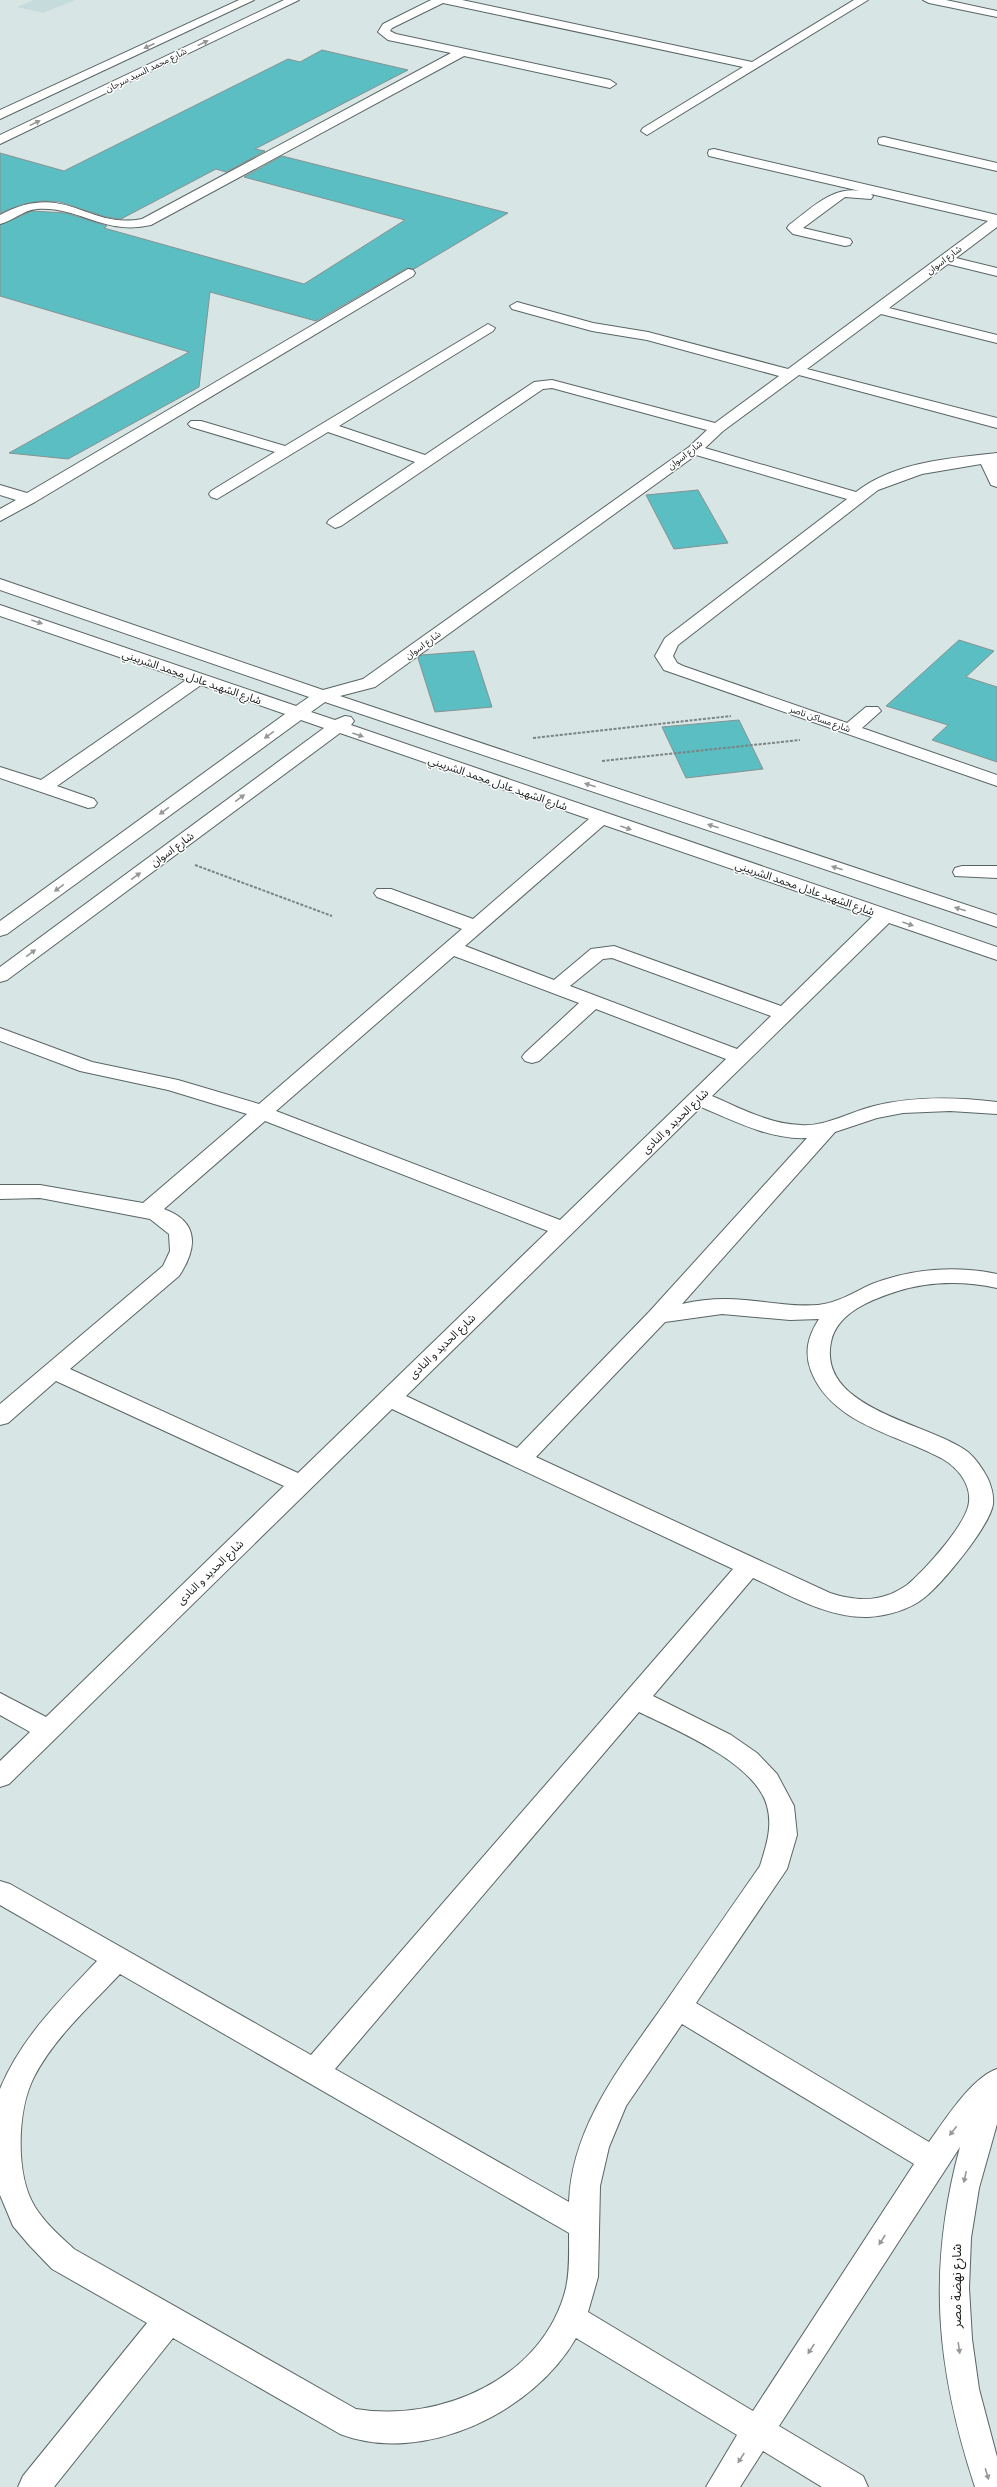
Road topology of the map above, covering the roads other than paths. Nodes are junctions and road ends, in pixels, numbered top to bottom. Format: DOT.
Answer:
graph roads {
  1 [pos="248,0"];
  2 [pos="293,0"];
  3 [pos="440,0"];
  4 [pos="446,0"];
  5 [pos="862,0"];
  6 [pos="929,0"];
  7 [pos="997,14"];
  8 [pos="462,52"];
  9 [pos="754,66"];
  10 [pos="610,84"];
  11 [pos="0,115"];
  12 [pos="647,131"];
  13 [pos="0,140"];
  14 [pos="884,141"];
  15 [pos="714,153"];
  16 [pos="997,167"];
  17 [pos="903,201"];
  18 [pos="923,210"];
  19 [pos="0,220"];
  20 [pos="997,220"];
  21 [pos="845,242"];
  22 [pos="945,260"];
  23 [pos="997,272"];
  24 [pos="408,273"];
  25 [pos="517,306"];
  26 [pos="878,309"];
  27 [pos="488,328"];
  28 [pos="997,339"];
  29 [pos="793,372"];
  30 [pos="997,422"];
  31 [pos="196,424"];
  32 [pos="327,427"];
  33 [pos="718,428"];
  34 [pos="694,450"];
  35 [pos="287,451"];
  36 [pos="992,458"];
  37 [pos="428,460"];
  38 [pos="997,482"];
  39 [pos="0,490"];
  40 [pos="217,494"];
  41 [pos="857,497"];
  42 [pos="28,499"];
  43 [pos="0,516"];
  44 [pos="335,523"];
  45 [pos="0,584"];
  46 [pos="0,610"];
  47 [pos="198,679"];
  48 [pos="369,683"];
  49 [pos="323,695"];
  50 [pos="362,709"];
  51 [pos="872,711"];
  52 [pos="297,714"];
  53 [pos="336,727"];
  54 [pos="850,730"];
  55 [pos="0,772"];
  56 [pos="997,781"];
  57 [pos="44,787"];
  58 [pos="88,803"];
  59 [pos="600,819"];
  60 [pos="962,872"];
  61 [pos="997,872"];
  62 [pos="384,893"];
  63 [pos="885,916"];
  64 [pos="997,921"];
  65 [pos="476,927"];
  66 [pos="0,930"];
  67 [pos="451,948"];
  68 [pos="997,954"];
  69 [pos="0,976"];
  70 [pos="556,988"];
  71 [pos="592,1002"];
  72 [pos="785,1014"];
  73 [pos="0,1034"];
  74 [pos="532,1057"];
  75 [pos="740,1057"];
  76 [pos="698,1098"];
  77 [pos="997,1108"];
  78 [pos="262,1112"];
  79 [pos="828,1129"];
  80 [pos="0,1192"];
  81 [pos="148,1211"];
  82 [pos="563,1229"];
  83 [pos="997,1281"];
  84 [pos="842,1308"];
  85 [pos="657,1317"];
  86 [pos="54,1371"];
  87 [pos="389,1398"];
  88 [pos="0,1417"];
  89 [pos="520,1460"];
  90 [pos="301,1484"];
  91 [pos="750,1566"];
  92 [pos="636,1699"];
  93 [pos="0,1703"];
  94 [pos="48,1730"];
  95 [pos="0,1777"];
  96 [pos="0,1892"];
  97 [pos="117,1959"];
  98 [pos="678,2007"];
  99 [pos="315,2071"];
  100 [pos="997,2081"];
  101 [pos="997,2088"];
  102 [pos="933,2160"];
  103 [pos="584,2226"];
  104 [pos="570,2318"];
  105 [pos="169,2320"];
  106 [pos="759,2431"];
  107 [pos="34,2487"];
  108 [pos="722,2487"];
  109 [pos="852,2487"];
  110 [pos="991,2487"];
  1 -- 11 [label="street, شارع محمد السيد سرحان, one-way"];
  13 -- 2 [label="street, شارع محمد السيد سرحان, one-way"];
  3 -- 8 [label="street"];
  4 -- 9 [label="street"];
  5 -- 9 [label="street"];
  6 -- 7 [label="street"];
  8 -- 10 [label="street"];
  8 -- 19 [label="street"];
  9 -- 12 [label="street"];
  14 -- 16 [label="street"];
  15 -- 17 [label="street"];
  17 -- 18 [label="street"];
  17 -- 20 [label="street"];
  17 -- 21 [label="street"];
  20 -- 22 [label="street, شارع اسوان"];
  22 -- 23 [label="street"];
  22 -- 26 [label="street, شارع اسوان"];
  24 -- 42 [label="street"];
  25 -- 29 [label="street"];
  26 -- 28 [label="street"];
  26 -- 29 [label="street, شارع اسوان"];
  27 -- 32 [label="street"];
  29 -- 30 [label="street"];
  29 -- 33 [label="street, شارع اسوان"];
  31 -- 35 [label="street"];
  32 -- 35 [label="street"];
  32 -- 37 [label="street"];
  33 -- 34 [label="street, شارع اسوان"];
  33 -- 37 [label="street"];
  34 -- 41 [label="street"];
  34 -- 48 [label="street, شارع اسوان"];
  35 -- 40 [label="street"];
  36 -- 38 [label="street"];
  36 -- 41 [label="street"];
  37 -- 44 [label="street"];
  39 -- 42 [label="street"];
  41 -- 54 [label="street, شارع مساكن ناصر"];
  42 -- 43 [label="street"];
  45 -- 49 [label="street"];
  46 -- 47 [label="street, شارع الشهيد عادل محمد الشربيني, one-way"];
  47 -- 52 [label="street, شارع الشهيد عادل محمد الشربيني"];
  47 -- 57 [label="street"];
  48 -- 49 [label="street, شارع اسوان"];
  48 -- 50 [label="street"];
  49 -- 50 [label="street"];
  49 -- 52 [label="street, شارع اسوان"];
  50 -- 53 [label="street, شارع اسوان"];
  64 -- 50 [label="street, one-way"];
  51 -- 54 [label="street"];
  52 -- 53 [label="street, شارع الشهيد عادل محمد الشربيني"];
  52 -- 66 [label="street, شارع اسوان, one-way"];
  53 -- 59 [label="street, شارع الشهيد عادل محمد الشربيني, one-way"];
  69 -- 53 [label="street, شارع اسوان, one-way"];
  54 -- 56 [label="street, شارع مساكن ناصر"];
  55 -- 57 [label="street"];
  57 -- 58 [label="street"];
  59 -- 63 [label="street, شارع الشهيد عادل محمد الشربيني, one-way"];
  59 -- 65 [label="street"];
  60 -- 61 [label="street"];
  62 -- 65 [label="street"];
  63 -- 68 [label="street, شارع الشهيد عادل محمد الشربيني, one-way"];
  63 -- 72 [label="street, شارع الحديد و النادى"];
  65 -- 67 [label="street"];
  67 -- 70 [label="street"];
  67 -- 78 [label="street"];
  70 -- 71 [label="street"];
  70 -- 72 [label="street"];
  71 -- 74 [label="street"];
  71 -- 75 [label="street"];
  72 -- 75 [label="street, شارع الحديد و النادى"];
  73 -- 78 [label="street"];
  75 -- 76 [label="street, شارع الحديد و النادى"];
  76 -- 79 [label="street"];
  76 -- 82 [label="street, شارع الحديد و النادى"];
  77 -- 79 [label="street"];
  78 -- 81 [label="street"];
  78 -- 82 [label="street"];
  79 -- 85 [label="street"];
  80 -- 81 [label="street"];
  81 -- 86 [label="street"];
  82 -- 87 [label="street, شارع الحديد و النادى"];
  83 -- 84 [label="street"];
  84 -- 85 [label="street"];
  84 -- 91 [label="street"];
  85 -- 89 [label="street"];
  86 -- 88 [label="street"];
  86 -- 90 [label="street"];
  87 -- 89 [label="street"];
  87 -- 90 [label="street, شارع الحديد و النادى"];
  89 -- 91 [label="street"];
  90 -- 94 [label="street, شارع الحديد و النادى"];
  91 -- 92 [label="street"];
  92 -- 98 [label="street"];
  92 -- 99 [label="street"];
  93 -- 94 [label="street"];
  94 -- 95 [label="street, شارع الحديد و النادى"];
  96 -- 97 [label="street"];
  97 -- 99 [label="street"];
  97 -- 105 [label="street"];
  98 -- 102 [label="street"];
  98 -- 103 [label="street"];
  99 -- 103 [label="street"];
  100 -- 102 [label="street, one-way"];
  101 -- 110 [label="street, شارع نهضة مصر, one-way"];
  102 -- 106 [label="street, one-way"];
  103 -- 104 [label="street"];
  104 -- 105 [label="street"];
  104 -- 106 [label="street"];
  105 -- 107 [label="street"];
  106 -- 108 [label="street, one-way"];
  106 -- 109 [label="street"];
}
